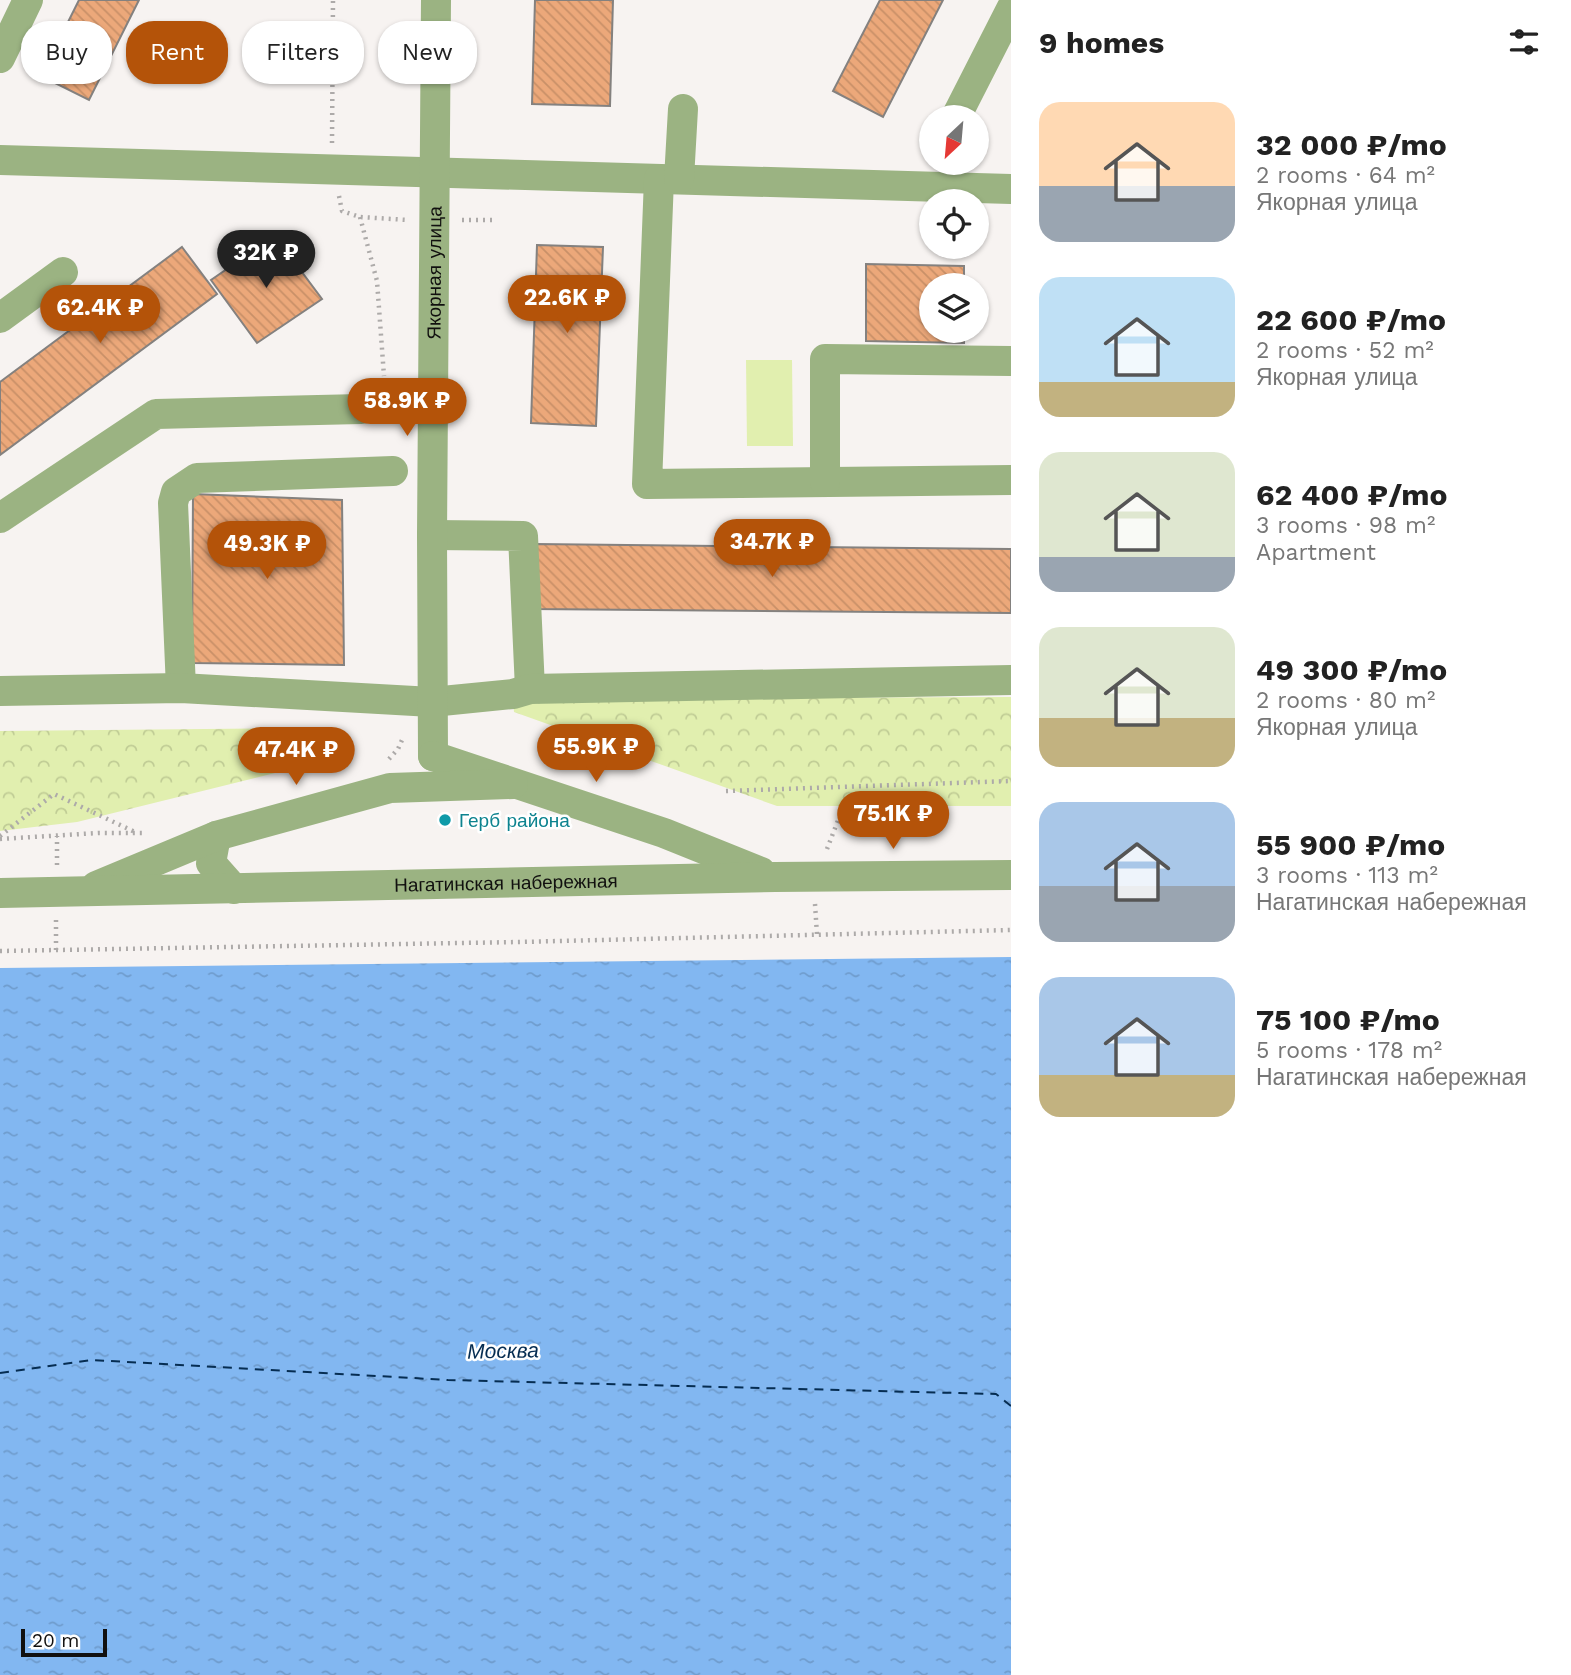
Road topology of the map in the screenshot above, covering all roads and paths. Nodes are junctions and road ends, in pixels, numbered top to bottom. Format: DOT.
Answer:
graph roads {
  1 [pos="28,0"];
  2 [pos="333,0"];
  3 [pos="436,0"];
  4 [pos="1011,9"];
  5 [pos="0,58"];
  6 [pos="962,105"];
  7 [pos="683,109"];
  8 [pos="0,160"];
  9 [pos="332,170"];
  10 [pos="433,173"];
  11 [pos="919,174"];
  12 [pos="934,175"];
  13 [pos="669,179"];
  14 [pos="1011,189"];
  15 [pos="360,217"];
  16 [pos="493,219"];
  17 [pos="433,221"];
  18 [pos="63,272"];
  19 [pos="0,318"];
  20 [pos="1011,361"];
  21 [pos="432,398"];
  22 [pos="386,405"];
  23 [pos="393,471"];
  24 [pos="1011,481"];
  25 [pos="825,482"];
  26 [pos="0,518"];
  27 [pos="432,535"];
  28 [pos="1011,680"];
  29 [pos="181,688"];
  30 [pos="530,689"];
  31 [pos="0,691"];
  32 [pos="432,702"];
  33 [pos="433,756"];
  34 [pos="1011,781"];
  35 [pos="513,784"];
  36 [pos="390,788"];
  37 [pos="726,790"];
  38 [pos="842,810"];
  39 [pos="664,833"];
  40 [pos="216,835"];
  41 [pos="0,837"];
  42 [pos="840,849"];
  43 [pos="1011,875"];
  44 [pos="775,877"];
  45 [pos="650,880"];
  46 [pos="234,889"];
  47 [pos="81,892"];
  48 [pos="0,893"];
  49 [pos="1011,930"];
  50 [pos="0,951"];
  1 -- 5 [label="street"];
  2 -- 9 [label="path"];
  3 -- 10 [label="street, Якорная улица"];
  4 -- 6 [label="street"];
  7 -- 13 [label="street"];
  8 -- 9 [label="street"];
  9 -- 10 [label="street"];
  9 -- 15 [label="path"];
  10 -- 13 [label="street"];
  10 -- 17 [label="street, Якорная улица"];
  11 -- 13 [label="street"];
  12 -- 14 [label="street"];
  13 -- 25 [label="street"];
  15 -- 17 [label="path"];
  15 -- 22 [label="path"];
  16 -- 17 [label="path"];
  17 -- 21 [label="street, Якорная улица"];
  18 -- 19 [label="street"];
  20 -- 25 [label="street"];
  21 -- 22 [label="street"];
  21 -- 27 [label="street, Якорная улица"];
  22 -- 26 [label="street"];
  23 -- 29 [label="street"];
  24 -- 25 [label="street"];
  27 -- 30 [label="street"];
  27 -- 32 [label="street, Якорная улица"];
  28 -- 30 [label="street"];
  29 -- 31 [label="street"];
  29 -- 32 [label="street"];
  30 -- 32 [label="street"];
  32 -- 33 [label="street, Якорная улица"];
  33 -- 35 [label="street"];
  33 -- 36 [label="street"];
  34 -- 37 [label="path"];
  35 -- 36 [label="street"];
  35 -- 39 [label="street"];
  36 -- 40 [label="street"];
  38 -- 42 [label="path"];
  39 -- 44 [label="street"];
  39 -- 45 [label="street"];
  40 -- 46 [label="street"];
  40 -- 47 [label="street"];
  41 -- 41 [label="path"];
  43 -- 44 [label="street, Нагатинская набережная"];
  44 -- 45 [label="street, Нагатинская набережная"];
  45 -- 46 [label="street, Нагатинская набережная"];
  46 -- 47 [label="street, Нагатинская набережная"];
  47 -- 48 [label="street, Нагатинская набережная"];
  49 -- 50 [label="path"];
}
